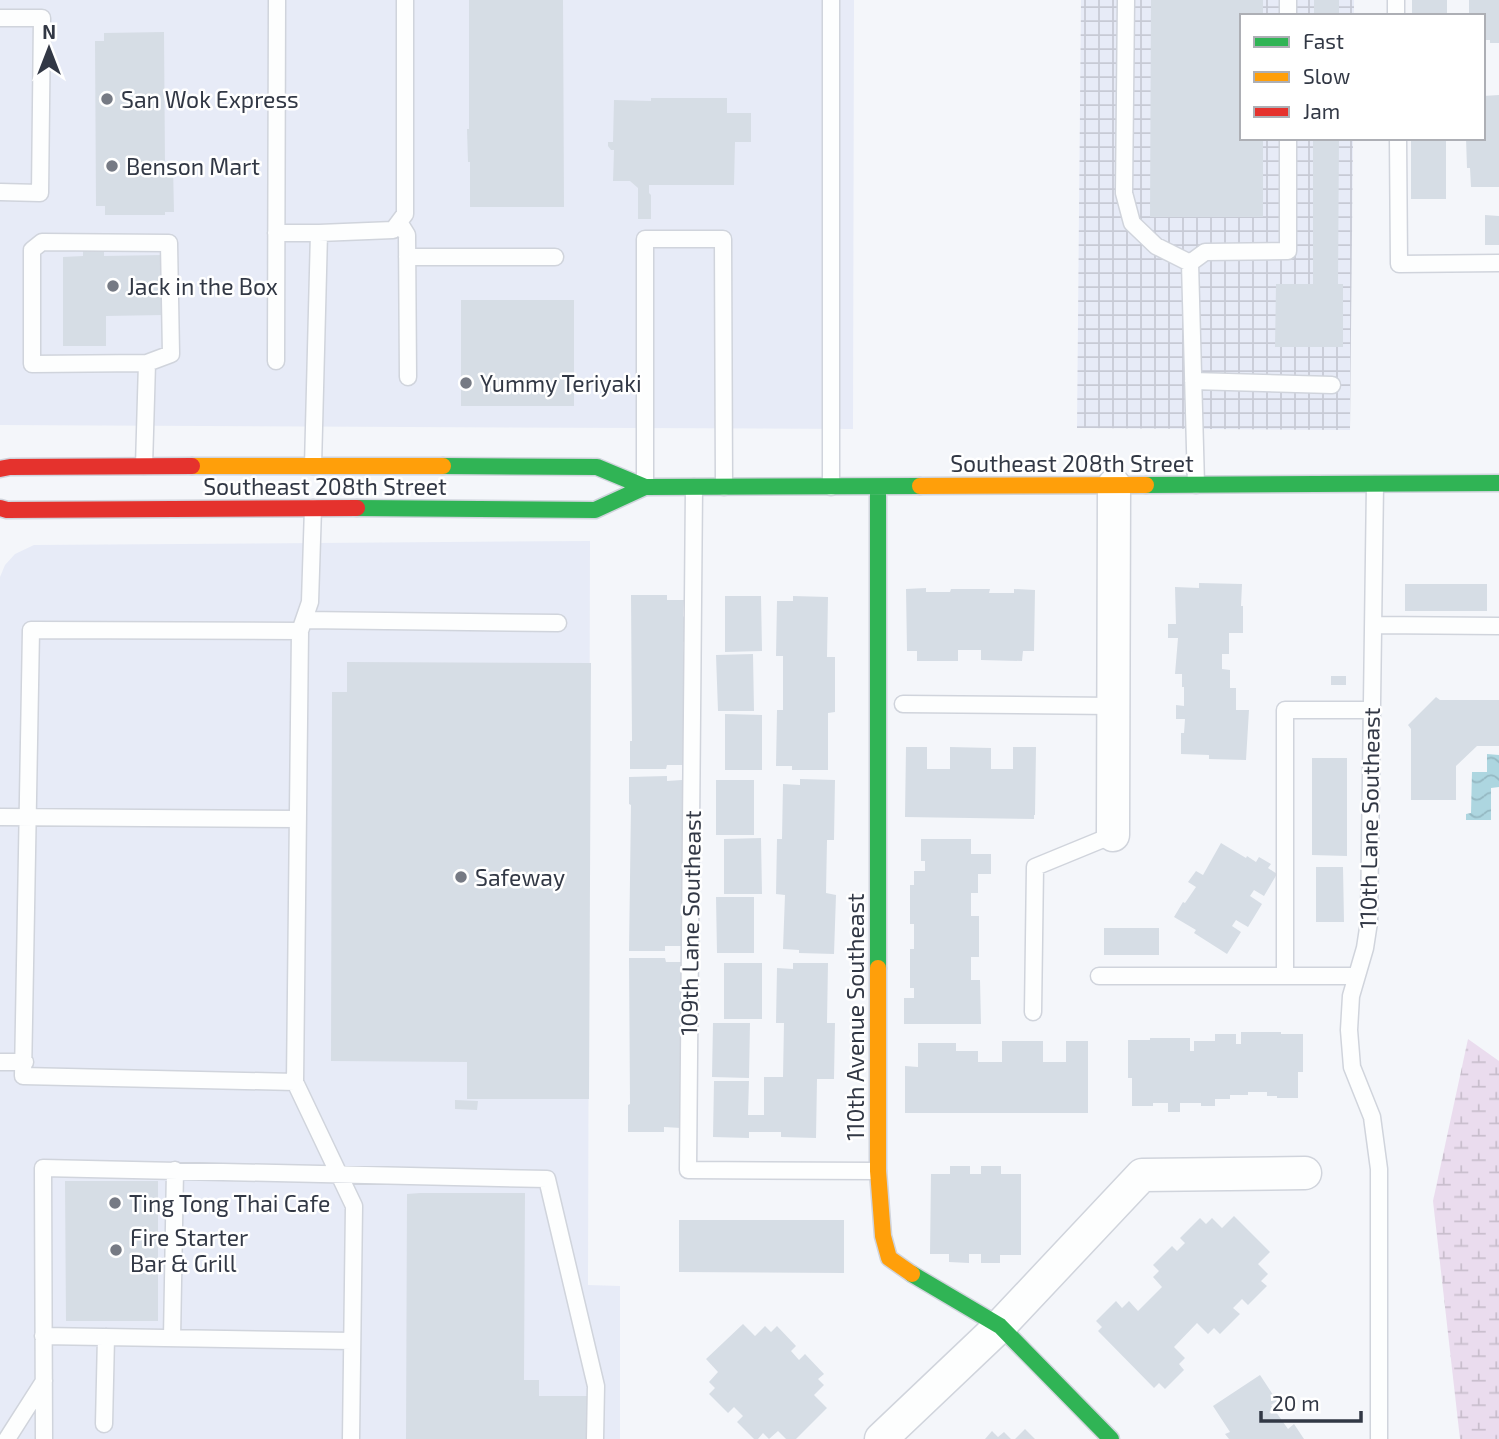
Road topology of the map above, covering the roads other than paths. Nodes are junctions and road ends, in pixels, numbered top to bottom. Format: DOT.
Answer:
graph roads {
  1 [pos="277,0"];
  2 [pos="405,0"];
  3 [pos="831,0"];
  4 [pos="1126,0"];
  5 [pos="0,18"];
  6 [pos="1288,140"];
  7 [pos="1398,140"];
  8 [pos="0,192"];
  9 [pos="399,222"];
  10 [pos="276,233"];
  11 [pos="319,233"];
  12 [pos="407,257"];
  13 [pos="555,257"];
  14 [pos="1499,262"];
  15 [pos="1190,263"];
  16 [pos="276,361"];
  17 [pos="147,363"];
  18 [pos="408,377"];
  19 [pos="1193,381"];
  20 [pos="1332,385"];
  21 [pos="144,466"];
  22 [pos="313,466"];
  23 [pos="0,469"];
  24 [pos="1499,483"];
  25 [pos="1375,484"];
  26 [pos="1114,485"];
  27 [pos="1196,485"];
  28 [pos="694,486"];
  29 [pos="724,486"];
  30 [pos="831,486"];
  31 [pos="878,486"];
  32 [pos="645,487"];
  33 [pos="0,508"];
  34 [pos="313,508"];
  35 [pos="558,623"];
  36 [pos="1373,625"];
  37 [pos="302,626"];
  38 [pos="1499,626"];
  39 [pos="903,704"];
  40 [pos="1113,706"];
  41 [pos="1372,710"];
  42 [pos="0,817"];
  43 [pos="28,817"];
  44 [pos="298,819"];
  45 [pos="1113,835"];
  46 [pos="1099,976"];
  47 [pos="1284,976"];
  48 [pos="1356,976"];
  49 [pos="1033,1012"];
  50 [pos="0,1062"];
  51 [pos="24,1062"];
  52 [pos="295,1082"];
  53 [pos="175,1170"];
  54 [pos="878,1171"];
  55 [pos="1305,1172"];
  56 [pos="340,1174"];
  57 [pos="1000,1326"];
  58 [pos="43,1336"];
  59 [pos="106,1337"];
  60 [pos="172,1338"];
  61 [pos="352,1341"];
  62 [pos="44,1381"];
  63 [pos="104,1424"];
  64 [pos="44,1431"];
  65 [pos="7,1439"];
  66 [pos="34,1439"];
  67 [pos="351,1439"];
  68 [pos="595,1439"];
  69 [pos="881,1439"];
  70 [pos="1111,1439"];
  71 [pos="1379,1439"];
  1 -- 10 [label="lane"];
  2 -- 9 [label="lane"];
  3 -- 30 [label="lane"];
  4 -- 15 [label="lane"];
  5 -- 8 [label="lane"];
  6 -- 15 [label="lane"];
  7 -- 14 [label="lane"];
  9 -- 11 [label="lane"];
  9 -- 12 [label="lane"];
  10 -- 11 [label="lane"];
  10 -- 16 [label="lane"];
  11 -- 22 [label="lane"];
  12 -- 13 [label="lane"];
  12 -- 18 [label="lane"];
  15 -- 19 [label="lane"];
  17 -- 17 [label="lane"];
  17 -- 21 [label="lane"];
  19 -- 20 [label="lane"];
  19 -- 27 [label="lane"];
  21 -- 22 [label="main road, Southeast 208th Street"];
  21 -- 23 [label="main road, Southeast 208th Street"];
  22 -- 32 [label="main road, Southeast 208th Street"];
  24 -- 25 [label="main road, Southeast 208th Street"];
  25 -- 27 [label="main road, Southeast 208th Street"];
  25 -- 36 [label="lane, 110th Lane Southeast"];
  26 -- 27 [label="main road, Southeast 208th Street"];
  26 -- 31 [label="main road, Southeast 208th Street"];
  26 -- 40 [label="street"];
  28 -- 29 [label="main road, Southeast 208th Street"];
  28 -- 32 [label="main road, Southeast 208th Street"];
  28 -- 54 [label="lane, 109th Lane Southeast"];
  29 -- 30 [label="main road, Southeast 208th Street"];
  29 -- 32 [label="lane"];
  30 -- 31 [label="main road, Southeast 208th Street"];
  31 -- 54 [label="main road, 110th Avenue Southeast"];
  32 -- 34 [label="main road, Southeast 208th Street"];
  33 -- 34 [label="main road, Southeast 208th Street"];
  34 -- 37 [label="lane"];
  35 -- 37 [label="lane"];
  36 -- 38 [label="lane"];
  36 -- 41 [label="lane, 110th Lane Southeast"];
  37 -- 43 [label="lane"];
  37 -- 44 [label="lane"];
  39 -- 40 [label="lane"];
  40 -- 45 [label="street"];
  41 -- 47 [label="lane"];
  41 -- 48 [label="lane, 110th Lane Southeast"];
  42 -- 43 [label="lane"];
  43 -- 44 [label="lane"];
  43 -- 51 [label="lane"];
  44 -- 52 [label="lane"];
  45 -- 49 [label="lane"];
  46 -- 47 [label="lane"];
  47 -- 48 [label="lane"];
  48 -- 71 [label="lane, 110th Lane Southeast"];
  50 -- 51 [label="lane"];
  51 -- 52 [label="lane"];
  52 -- 56 [label="lane"];
  53 -- 56 [label="lane"];
  53 -- 58 [label="lane"];
  53 -- 60 [label="lane"];
  54 -- 57 [label="main road, 110th Avenue Southeast"];
  55 -- 57 [label="street"];
  56 -- 61 [label="lane"];
  56 -- 68 [label="lane"];
  57 -- 69 [label="street"];
  57 -- 70 [label="main road, 110th Avenue Southeast"];
  58 -- 59 [label="lane"];
  58 -- 62 [label="lane"];
  59 -- 60 [label="lane"];
  59 -- 63 [label="lane"];
  60 -- 61 [label="lane"];
  61 -- 67 [label="lane"];
  62 -- 64 [label="lane"];
  62 -- 65 [label="lane"];
  64 -- 66 [label="lane"];
}
